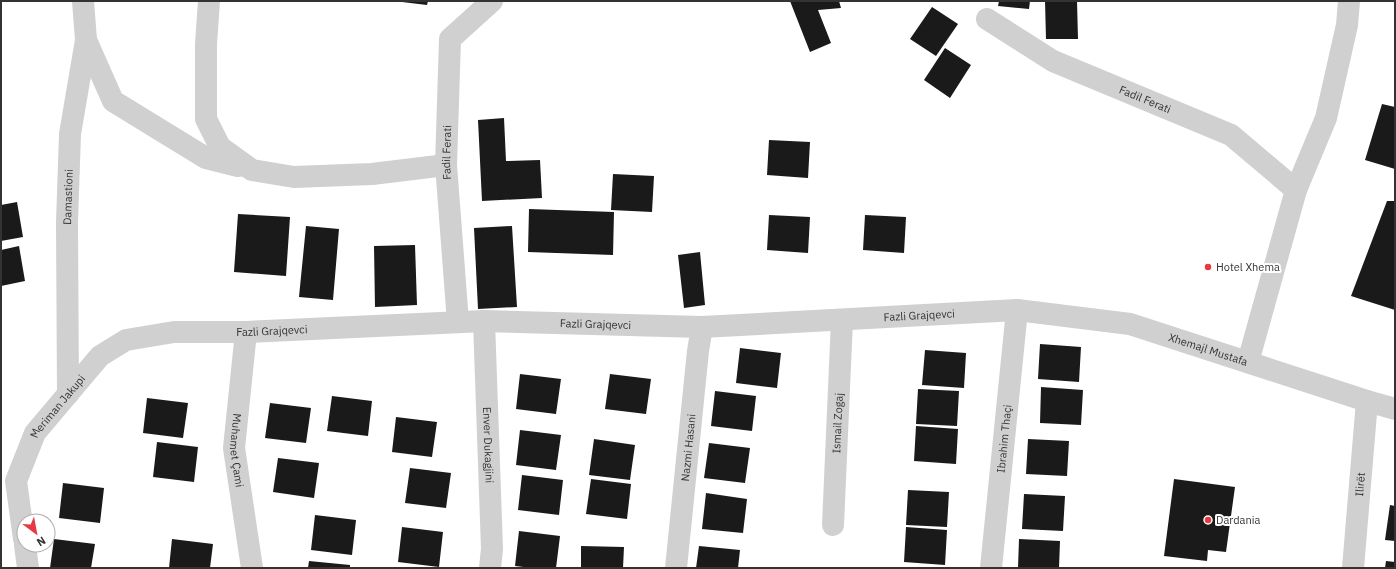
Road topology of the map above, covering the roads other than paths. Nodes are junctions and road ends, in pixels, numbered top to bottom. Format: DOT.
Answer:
graph roads {
  1 [pos="83,1"];
  2 [pos="209,1"];
  3 [pos="492,1"];
  4 [pos="1349,1"];
  5 [pos="986,19"];
  6 [pos="86,40"];
  7 [pos="446,166"];
  8 [pos="252,170"];
  9 [pos="1296,190"];
  10 [pos="1017,310"];
  11 [pos="842,320"];
  12 [pos="484,321"];
  13 [pos="458,322"];
  14 [pos="702,327"];
  15 [pos="174,332"];
  16 [pos="246,332"];
  17 [pos="1248,362"];
  18 [pos="68,394"];
  19 [pos="1368,402"];
  20 [pos="1395,408"];
  21 [pos="8,482"];
  22 [pos="17,513"];
  23 [pos="833,525"];
  24 [pos="26,553"];
  25 [pos="28,568"];
  26 [pos="252,568"];
  27 [pos="490,568"];
  28 [pos="676,568"];
  29 [pos="991,568"];
  30 [pos="1353,568"];
  1 -- 6 [label="street, Damastioni"];
  2 -- 8 [label="street"];
  3 -- 7 [label="street, Fadil Ferati"];
  4 -- 9 [label="street"];
  5 -- 9 [label="street, Fadil Ferati"];
  6 -- 8 [label="street"];
  6 -- 18 [label="street, Damastioni"];
  7 -- 8 [label="street"];
  7 -- 13 [label="street, Fadil Ferati"];
  9 -- 17 [label="street"];
  10 -- 11 [label="street, Fazli Grajqevci"];
  10 -- 17 [label="street, Xhemajl Mustafa"];
  10 -- 29 [label="street, Ibrahim Thaçi"];
  11 -- 14 [label="street, Fazli Grajqevci"];
  11 -- 23 [label="street, Ismail Zogaj"];
  12 -- 13 [label="street, Fazli Grajqevci"];
  12 -- 14 [label="street, Fazli Grajqevci"];
  12 -- 27 [label="street, Enver Dukagjini"];
  13 -- 16 [label="street, Fazli Grajqevci"];
  14 -- 28 [label="street, Nazmi Hasani"];
  15 -- 16 [label="street, Fazli Grajqevci"];
  15 -- 18 [label="street, Meriman Jakupi"];
  16 -- 26 [label="street, Muhamet Çami"];
  17 -- 19 [label="street, Xhemajl Mustafa"];
  18 -- 21 [label="street, Meriman Jakupi"];
  19 -- 20 [label="street, Xhemajl Mustafa"];
  19 -- 30 [label="street, Ilirët"];
  21 -- 22 [label="street, Meriman Jakupi"];
  24 -- 25 [label="street"];
}
